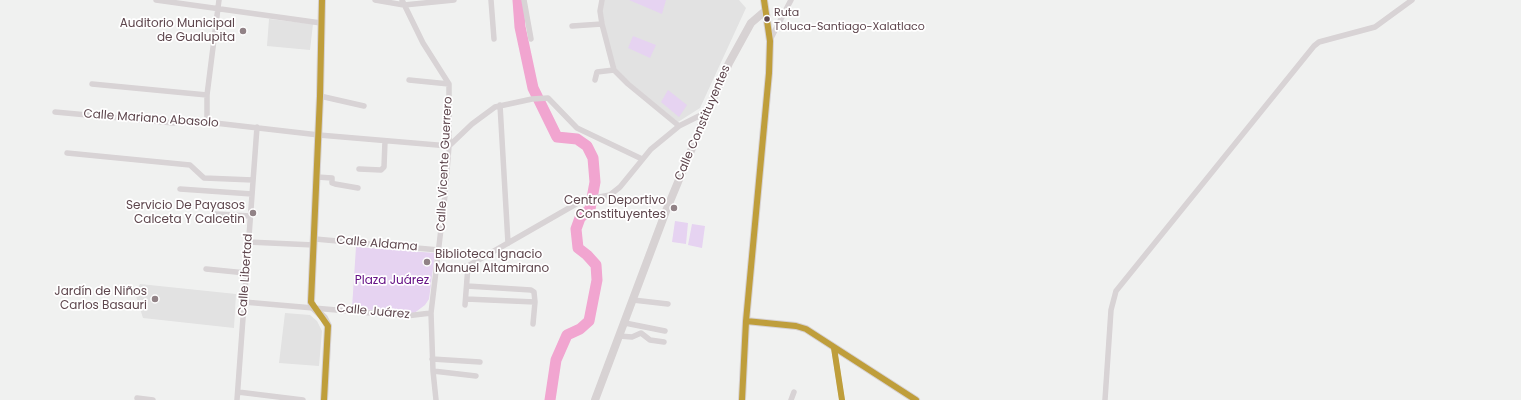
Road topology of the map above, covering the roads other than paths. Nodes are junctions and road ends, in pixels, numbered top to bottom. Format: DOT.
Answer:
graph roads {
  1 [pos="156,0"];
  2 [pos="219,0"];
  3 [pos="322,0"];
  4 [pos="374,0"];
  5 [pos="454,0"];
  6 [pos="491,0"];
  7 [pos="524,0"];
  8 [pos="602,0"];
  9 [pos="764,0"];
  10 [pos="790,0"];
  11 [pos="1412,0"];
  12 [pos="403,3"];
  13 [pos="218,9"];
  14 [pos="765,11"];
  15 [pos="321,23"];
  16 [pos="602,24"];
  17 [pos="572,26"];
  18 [pos="531,38"];
  19 [pos="494,39"];
  20 [pos="770,41"];
  21 [pos="614,70"];
  22 [pos="409,80"];
  23 [pos="595,80"];
  24 [pos="92,84"];
  25 [pos="449,84"];
  26 [pos="208,95"];
  27 [pos="320,96"];
  28 [pos="500,105"];
  29 [pos="364,106"];
  30 [pos="55,112"];
  31 [pos="706,112"];
  32 [pos="207,120"];
  33 [pos="679,126"];
  34 [pos="257,127"];
  35 [pos="319,135"];
  36 [pos="385,140"];
  37 [pos="449,146"];
  38 [pos="67,153"];
  39 [pos="642,160"];
  40 [pos="359,169"];
  41 [pos="317,177"];
  42 [pos="253,180"];
  43 [pos="358,188"];
  44 [pos="180,189"];
  45 [pos="252,194"];
  46 [pos="215,214"];
  47 [pos="250,216"];
  48 [pos="248,242"];
  49 [pos="314,242"];
  50 [pos="508,244"];
  51 [pos="439,250"];
  52 [pos="468,266"];
  53 [pos="206,269"];
  54 [pos="437,269"];
  55 [pos="246,273"];
  56 [pos="467,286"];
  57 [pos="466,299"];
  58 [pos="633,300"];
  59 [pos="244,302"];
  60 [pos="535,302"];
  61 [pos="668,304"];
  62 [pos="465,305"];
  63 [pos="313,308"];
  64 [pos="431,312"];
  65 [pos="746,321"];
  66 [pos="625,323"];
  67 [pos="533,324"];
  68 [pos="665,331"];
  69 [pos="619,336"];
  70 [pos="664,342"];
  71 [pos="834,348"];
  72 [pos="432,359"];
  73 [pos="480,362"];
  74 [pos="433,371"];
  75 [pos="476,376"];
  76 [pos="238,392"];
  77 [pos="794,392"];
  78 [pos="137,398"];
  79 [pos="153,400"];
  80 [pos="237,400"];
  81 [pos="303,400"];
  82 [pos="324,400"];
  83 [pos="436,400"];
  84 [pos="595,400"];
  85 [pos="742,400"];
  86 [pos="791,400"];
  87 [pos="842,400"];
  88 [pos="916,400"];
  89 [pos="1105,400"];
  1 -- 13 [label="street"];
  2 -- 13 [label="street"];
  3 -- 15 [label="main road"];
  4 -- 12 [label="street"];
  5 -- 12 [label="street"];
  6 -- 19 [label="street"];
  7 -- 18 [label="street"];
  8 -- 16 [label="street"];
  9 -- 14 [label="main road"];
  10 -- 20 [label="street"];
  11 -- 89 [label="street"];
  12 -- 25 [label="street, Calle Vicente Guerrero"];
  13 -- 15 [label="street"];
  13 -- 26 [label="street"];
  14 -- 20 [label="main road"];
  14 -- 31 [label="main road, Calle Constituyentes"];
  15 -- 27 [label="main road"];
  16 -- 17 [label="street"];
  16 -- 21 [label="street"];
  20 -- 65 [label="main road"];
  21 -- 23 [label="street"];
  21 -- 33 [label="street"];
  22 -- 25 [label="street"];
  24 -- 26 [label="street"];
  25 -- 37 [label="street, Calle Vicente Guerrero"];
  26 -- 32 [label="street"];
  27 -- 29 [label="street"];
  27 -- 35 [label="main road"];
  28 -- 37 [label="street"];
  28 -- 39 [label="street"];
  28 -- 50 [label="street"];
  30 -- 32 [label="street, Calle Mariano Abasolo"];
  31 -- 33 [label="street"];
  31 -- 58 [label="main road, Calle Constituyentes"];
  32 -- 34 [label="street, Calle Mariano Abasolo"];
  33 -- 39 [label="street"];
  34 -- 35 [label="street, Calle Mariano Abasolo"];
  34 -- 42 [label="street, Calle Libertad"];
  35 -- 36 [label="street, Calle Mariano Abasolo"];
  35 -- 41 [label="main road"];
  36 -- 37 [label="street, Calle Mariano Abasolo"];
  36 -- 40 [label="street"];
  37 -- 51 [label="street, Calle Vicente Guerrero"];
  38 -- 42 [label="street"];
  39 -- 50 [label="street"];
  41 -- 43 [label="street"];
  41 -- 49 [label="main road"];
  42 -- 45 [label="street, Calle Libertad"];
  44 -- 45 [label="street"];
  45 -- 47 [label="street, Calle Libertad"];
  46 -- 47 [label="street"];
  47 -- 48 [label="street, Calle Libertad"];
  48 -- 49 [label="street, Calle Aldama"];
  48 -- 55 [label="street, Calle Libertad"];
  49 -- 51 [label="street, Calle Aldama"];
  49 -- 63 [label="main road"];
  50 -- 52 [label="street"];
  51 -- 54 [label="street, Calle Vicente Guerrero"];
  52 -- 54 [label="street"];
  52 -- 56 [label="street"];
  53 -- 55 [label="street"];
  54 -- 64 [label="street, Calle Vicente Guerrero"];
  55 -- 59 [label="street, Calle Libertad"];
  56 -- 57 [label="street"];
  56 -- 60 [label="street"];
  57 -- 60 [label="street"];
  57 -- 62 [label="street"];
  58 -- 61 [label="street"];
  58 -- 66 [label="main road, Calle Constituyentes"];
  59 -- 63 [label="street, Calle Juárez"];
  59 -- 76 [label="street, Calle Libertad"];
  60 -- 67 [label="street"];
  63 -- 64 [label="street, Calle Juárez"];
  63 -- 82 [label="main road"];
  64 -- 72 [label="street, Calle Vicente Guerrero"];
  65 -- 71 [label="main road"];
  65 -- 85 [label="main road"];
  66 -- 68 [label="street"];
  66 -- 69 [label="main road, Calle Constituyentes"];
  69 -- 70 [label="street"];
  69 -- 84 [label="main road, Calle Constituyentes"];
  71 -- 87 [label="street"];
  71 -- 88 [label="main road"];
  72 -- 73 [label="street"];
  72 -- 74 [label="street, Calle Vicente Guerrero"];
  74 -- 75 [label="street"];
  74 -- 83 [label="street, Calle Vicente Guerrero"];
  76 -- 80 [label="street, Calle Libertad"];
  76 -- 81 [label="street"];
  77 -- 86 [label="street"];
  78 -- 79 [label="street"];
}
